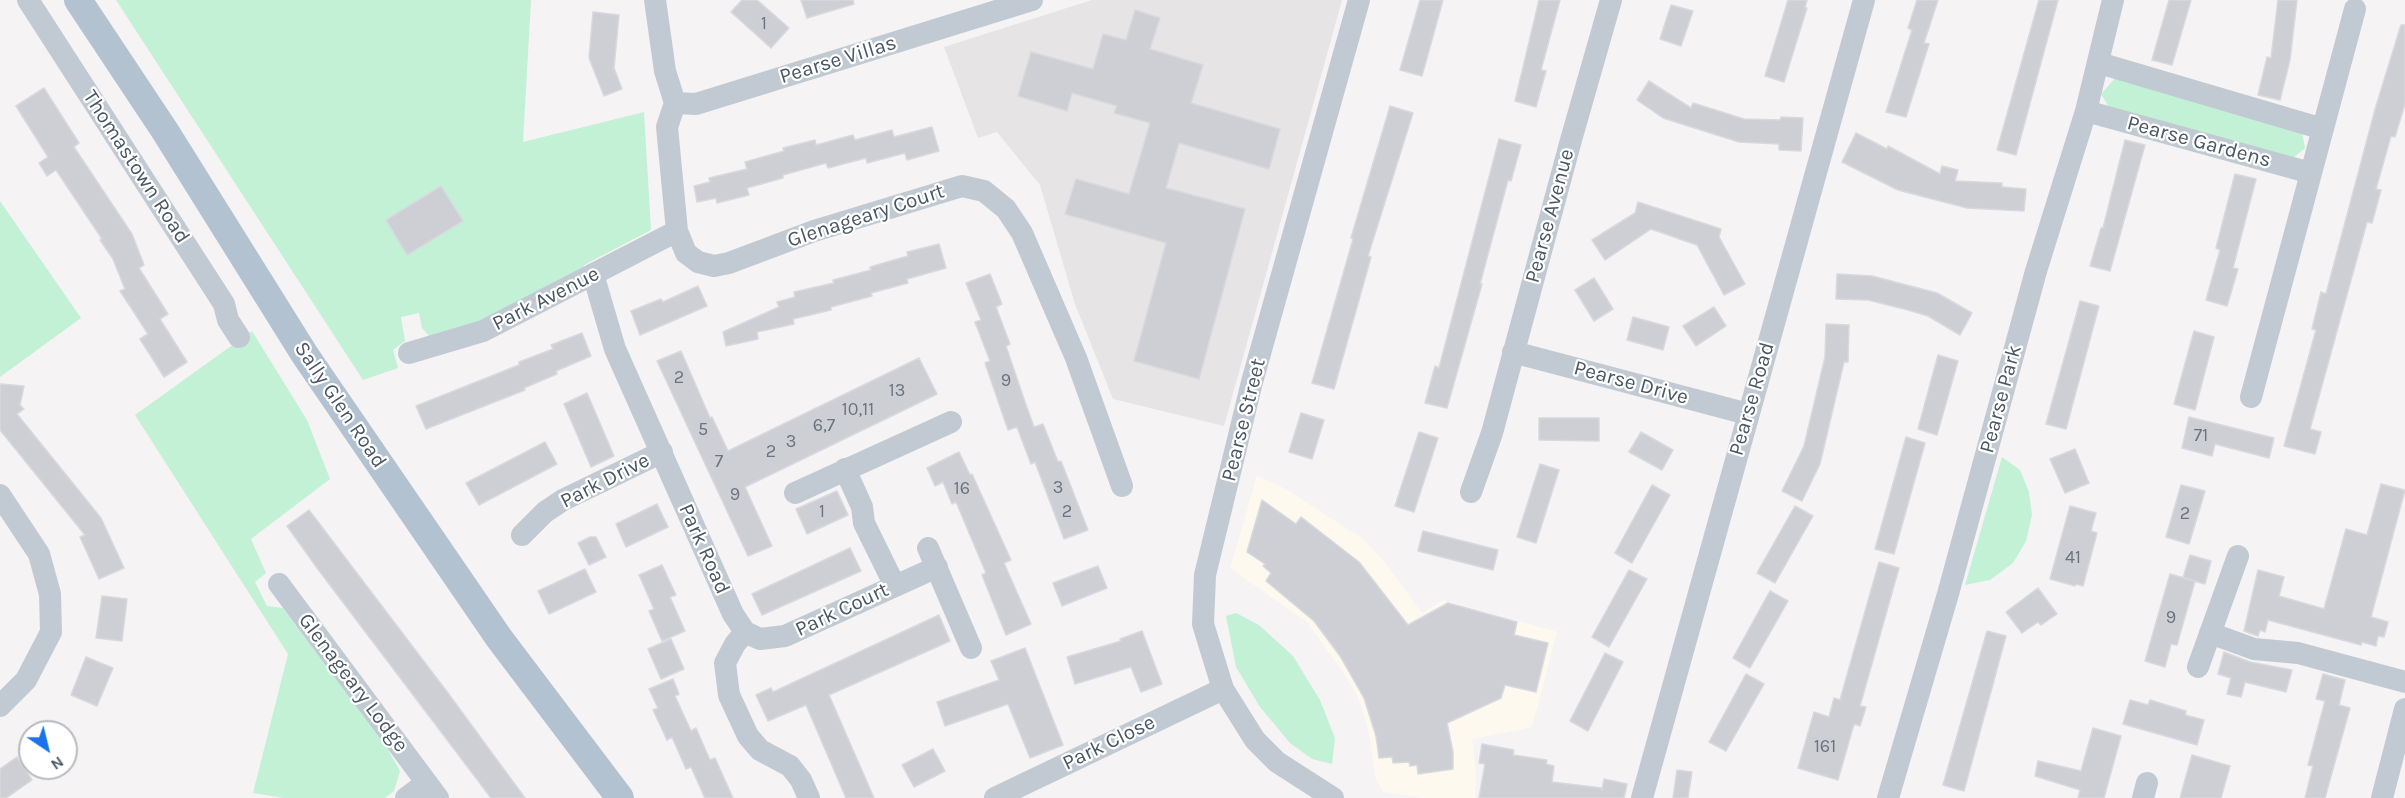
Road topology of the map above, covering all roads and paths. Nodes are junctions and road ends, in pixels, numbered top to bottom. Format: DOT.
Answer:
graph roads {
  1 [pos="28,0"];
  2 [pos="78,0"];
  3 [pos="655,0"];
  4 [pos="1032,0"];
  5 [pos="1359,0"];
  6 [pos="1611,0"];
  7 [pos="1864,0"];
  8 [pos="2113,0"];
  9 [pos="2355,9"];
  10 [pos="2099,63"];
  11 [pos="675,103"];
  12 [pos="2086,111"];
  13 [pos="2323,129"];
  14 [pos="2312,173"];
  15 [pos="677,231"];
  16 [pos="593,274"];
  17 [pos="239,337"];
  18 [pos="1514,352"];
  19 [pos="409,353"];
  20 [pos="2252,397"];
  21 [pos="1748,414"];
  22 [pos="951,422"];
  23 [pos="662,452"];
  24 [pos="845,469"];
  25 [pos="1122,486"];
  26 [pos="1471,492"];
  27 [pos="795,493"];
  28 [pos="0,495"];
  29 [pos="522,535"];
  30 [pos="2238,556"];
  31 [pos="279,584"];
  32 [pos="895,586"];
  33 [pos="745,632"];
  34 [pos="2210,633"];
  35 [pos="971,648"];
  36 [pos="2198,667"];
  37 [pos="2405,682"];
  38 [pos="1223,689"];
  39 [pos="0,705"];
  40 [pos="2405,709"];
  41 [pos="432,790"];
  42 [pos="406,798"];
  43 [pos="620,798"];
  44 [pos="809,798"];
  45 [pos="995,798"];
  46 [pos="1333,798"];
  47 [pos="1642,798"];
  48 [pos="1888,798"];
  49 [pos="2382,798"];
  1 -- 17 [label="street, Thomastown Road"];
  2 -- 43 [label="main road, Sally Glen Road"];
  3 -- 11 [label="street"];
  4 -- 11 [label="street, Pearse Villas"];
  5 -- 38 [label="street, Pearse Street"];
  6 -- 18 [label="street, Pearse Avenue"];
  7 -- 21 [label="street, Pearse Road"];
  8 -- 10 [label="street, Pearse Park"];
  9 -- 13 [label="street"];
  10 -- 12 [label="street, Pearse Park"];
  10 -- 13 [label="street"];
  11 -- 15 [label="street, Glenageary Court"];
  12 -- 14 [label="street, Pearse Gardens"];
  12 -- 48 [label="street, Pearse Park"];
  13 -- 14 [label="street"];
  14 -- 20 [label="street"];
  15 -- 16 [label="street, Park Avenue"];
  15 -- 25 [label="street, Glenageary Court"];
  16 -- 19 [label="street, Park Avenue"];
  16 -- 23 [label="street, Park Road"];
  18 -- 21 [label="street, Pearse Drive"];
  18 -- 26 [label="street, Pearse Avenue"];
  21 -- 47 [label="street, Pearse Road"];
  22 -- 24 [label="street"];
  23 -- 29 [label="street, Park Drive"];
  23 -- 33 [label="street, Park Road"];
  24 -- 27 [label="street"];
  24 -- 32 [label="street"];
  28 -- 39 [label="street"];
  30 -- 34 [label="street"];
  31 -- 41 [label="street, Glenageary Lodge"];
  32 -- 33 [label="street, Park Court"];
  32 -- 35 [label="street, Park Court"];
  33 -- 44 [label="street"];
  34 -- 36 [label="street"];
  34 -- 37 [label="street"];
  38 -- 45 [label="street, Park Close"];
  38 -- 46 [label="street, Pearse Street"];
  40 -- 49 [label="street"];
  41 -- 42 [label="street, Glenageary Lodge"];
}
